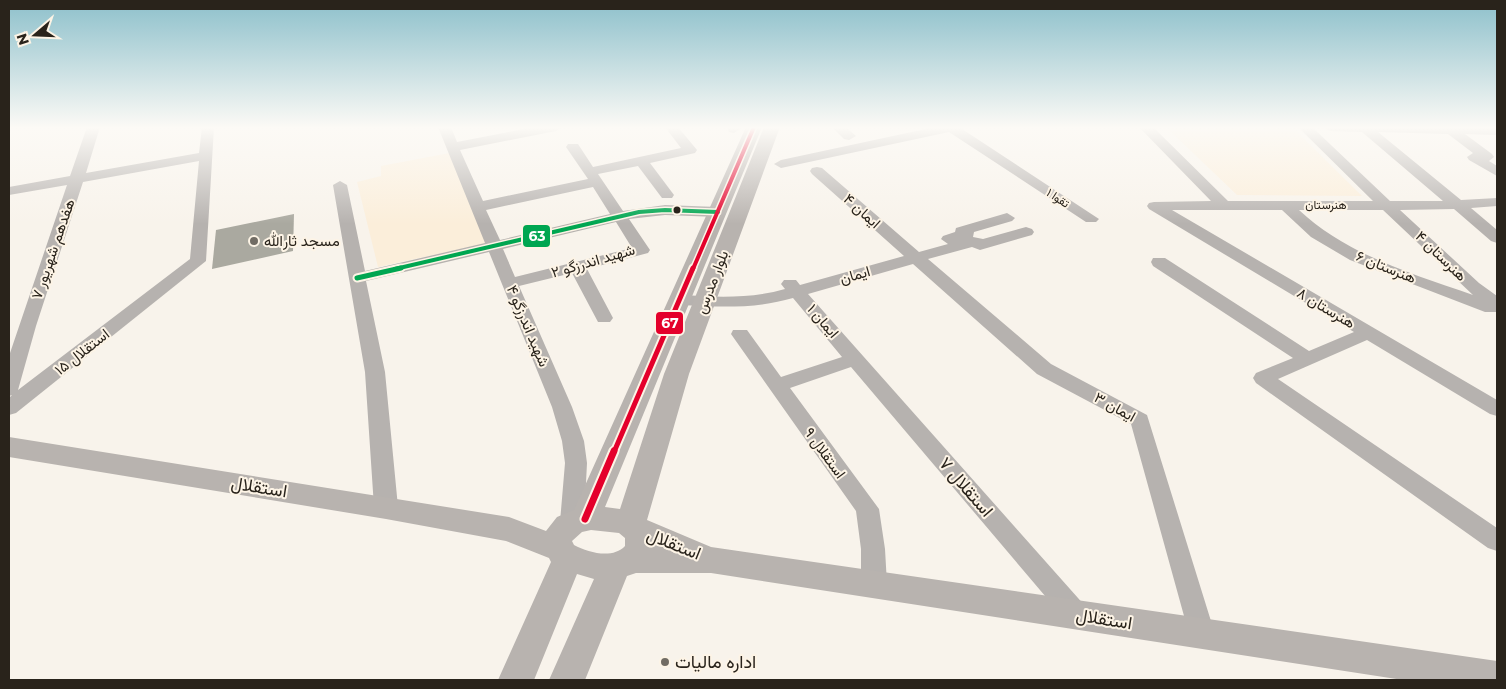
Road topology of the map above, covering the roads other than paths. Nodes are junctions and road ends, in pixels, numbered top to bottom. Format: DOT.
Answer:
graph roads {
  1 [pos="84,159"];
  2 [pos="172,159"];
  3 [pos="206,159"];
  4 [pos="458,159"];
  5 [pos="581,159"];
  6 [pos="650,159"];
  7 [pos="732,159"];
  8 [pos="760,159"];
  9 [pos="804,159"];
  10 [pos="998,159"];
  11 [pos="1177,159"];
  12 [pos="1338,159"];
  13 [pos="1403,159"];
  14 [pos="1479,159"];
  15 [pos="642,161"];
  16 [pos="781,164"];
  17 [pos="817,171"];
  18 [pos="1497,172"];
  19 [pos="78,176"];
  20 [pos="593,177"];
  21 [pos="340,185"];
  22 [pos="9,186"];
  23 [pos="9,191"];
  24 [pos="667,195"];
  25 [pos="1497,202"];
  26 [pos="1458,204"];
  27 [pos="1387,205"];
  28 [pos="1154,206"];
  29 [pos="1224,206"];
  30 [pos="1286,206"];
  31 [pos="478,207"];
  32 [pos="716,216"];
  33 [pos="1007,218"];
  34 [pos="1091,219"];
  35 [pos="621,220"];
  36 [pos="1026,232"];
  37 [pos="1497,238"];
  38 [pos="496,250"];
  39 [pos="911,255"];
  40 [pos="1159,262"];
  41 [pos="578,266"];
  42 [pos="358,282"];
  43 [pos="510,283"];
  44 [pos="793,288"];
  45 [pos="682,296"];
  46 [pos="706,297"];
  47 [pos="1497,304"];
  48 [pos="1497,310"];
  49 [pos="604,318"];
  50 [pos="1368,332"];
  51 [pos="740,334"];
  52 [pos="855,359"];
  53 [pos="1308,359"];
  54 [pos="777,385"];
  55 [pos="9,389"];
  56 [pos="9,408"];
  57 [pos="1497,409"];
  58 [pos="9,447"];
  59 [pos="386,507"];
  60 [pos="634,527"];
  61 [pos="571,534"];
  62 [pos="1497,541"];
  63 [pos="711,560"];
  64 [pos="624,563"];
  65 [pos="874,584"];
  66 [pos="1077,615"];
  67 [pos="1202,634"];
  68 [pos="1497,678"];
  69 [pos="516,680"];
  70 [pos="567,680"];
  1 -- 19 [label="street, هفدهم شهریور ۷"];
  2 -- 19 [label="street"];
  3 -- 56 [label="street, استقلال ۱۵"];
  4 -- 31 [label="street, شهید اندرزگو ۴"];
  5 -- 20 [label="street"];
  6 -- 15 [label="street"];
  7 -- 32 [label="main road, بلوار مدرس"];
  8 -- 46 [label="main road, بلوار مدرس"];
  9 -- 16 [label="street"];
  10 -- 34 [label="street, تقوا ۱"];
  11 -- 29 [label="street"];
  12 -- 27 [label="street, هنرستان ۴"];
  13 -- 26 [label="street"];
  14 -- 18 [label="street"];
  15 -- 20 [label="street"];
  15 -- 24 [label="street"];
  17 -- 39 [label="street, ایمان ۴"];
  19 -- 22 [label="street"];
  19 -- 23 [label="street"];
  19 -- 55 [label="street, هفدهم شهریور ۷"];
  20 -- 31 [label="street"];
  20 -- 35 [label="street"];
  21 -- 42 [label="street"];
  25 -- 26 [label="street, هنرستان"];
  26 -- 27 [label="street, هنرستان"];
  26 -- 37 [label="street"];
  27 -- 30 [label="street, هنرستان"];
  27 -- 47 [label="street, هنرستان ۴"];
  28 -- 29 [label="street, هنرستان"];
  28 -- 50 [label="street, هنرستان ۸"];
  29 -- 30 [label="street, هنرستان"];
  30 -- 48 [label="street, هنرستان ۶"];
  31 -- 38 [label="street, شهید اندرزگو ۴"];
  32 -- 35 [label="street"];
  32 -- 45 [label="main road, بلوار مدرس"];
  33 -- 39 [label="street, ایمان"];
  35 -- 38 [label="street"];
  35 -- 41 [label="street, شهید اندرزگو ۲"];
  36 -- 39 [label="street, ایمان"];
  38 -- 42 [label="street"];
  38 -- 43 [label="street, شهید اندرزگو ۴"];
  39 -- 44 [label="street, ایمان"];
  39 -- 67 [label="street, ایمان ۳"];
  40 -- 53 [label="street"];
  41 -- 43 [label="street, شهید اندرزگو ۲"];
  41 -- 49 [label="street"];
  42 -- 59 [label="street"];
  43 -- 61 [label="street, شهید اندرزگو ۴"];
  44 -- 46 [label="street, ایمان"];
  44 -- 52 [label="street, ایمان ۱"];
  45 -- 46 [label="street, ایمان"];
  45 -- 61 [label="main road, بلوار مدرس"];
  46 -- 60 [label="main road, بلوار مدرس"];
  50 -- 53 [label="street"];
  50 -- 57 [label="street, هنرستان ۸"];
  51 -- 54 [label="street, استقلال ۹"];
  52 -- 54 [label="street"];
  52 -- 66 [label="street, استقلال ۷"];
  53 -- 62 [label="street"];
  54 -- 65 [label="street, استقلال ۹"];
  58 -- 59 [label="main road, استقلال"];
  59 -- 61 [label="main road, استقلال"];
  60 -- 61 [label="main road, استقلال"];
  60 -- 63 [label="main road, استقلال"];
  60 -- 64 [label="main road, بلوار مدرس"];
  61 -- 64 [label="main road, استقلال"];
  61 -- 69 [label="main road, بلوار مدرس"];
  63 -- 64 [label="main road, استقلال"];
  63 -- 65 [label="main road, استقلال"];
  64 -- 70 [label="main road"];
  65 -- 66 [label="main road, استقلال"];
  66 -- 67 [label="main road, استقلال"];
  67 -- 68 [label="main road, استقلال"];
}
